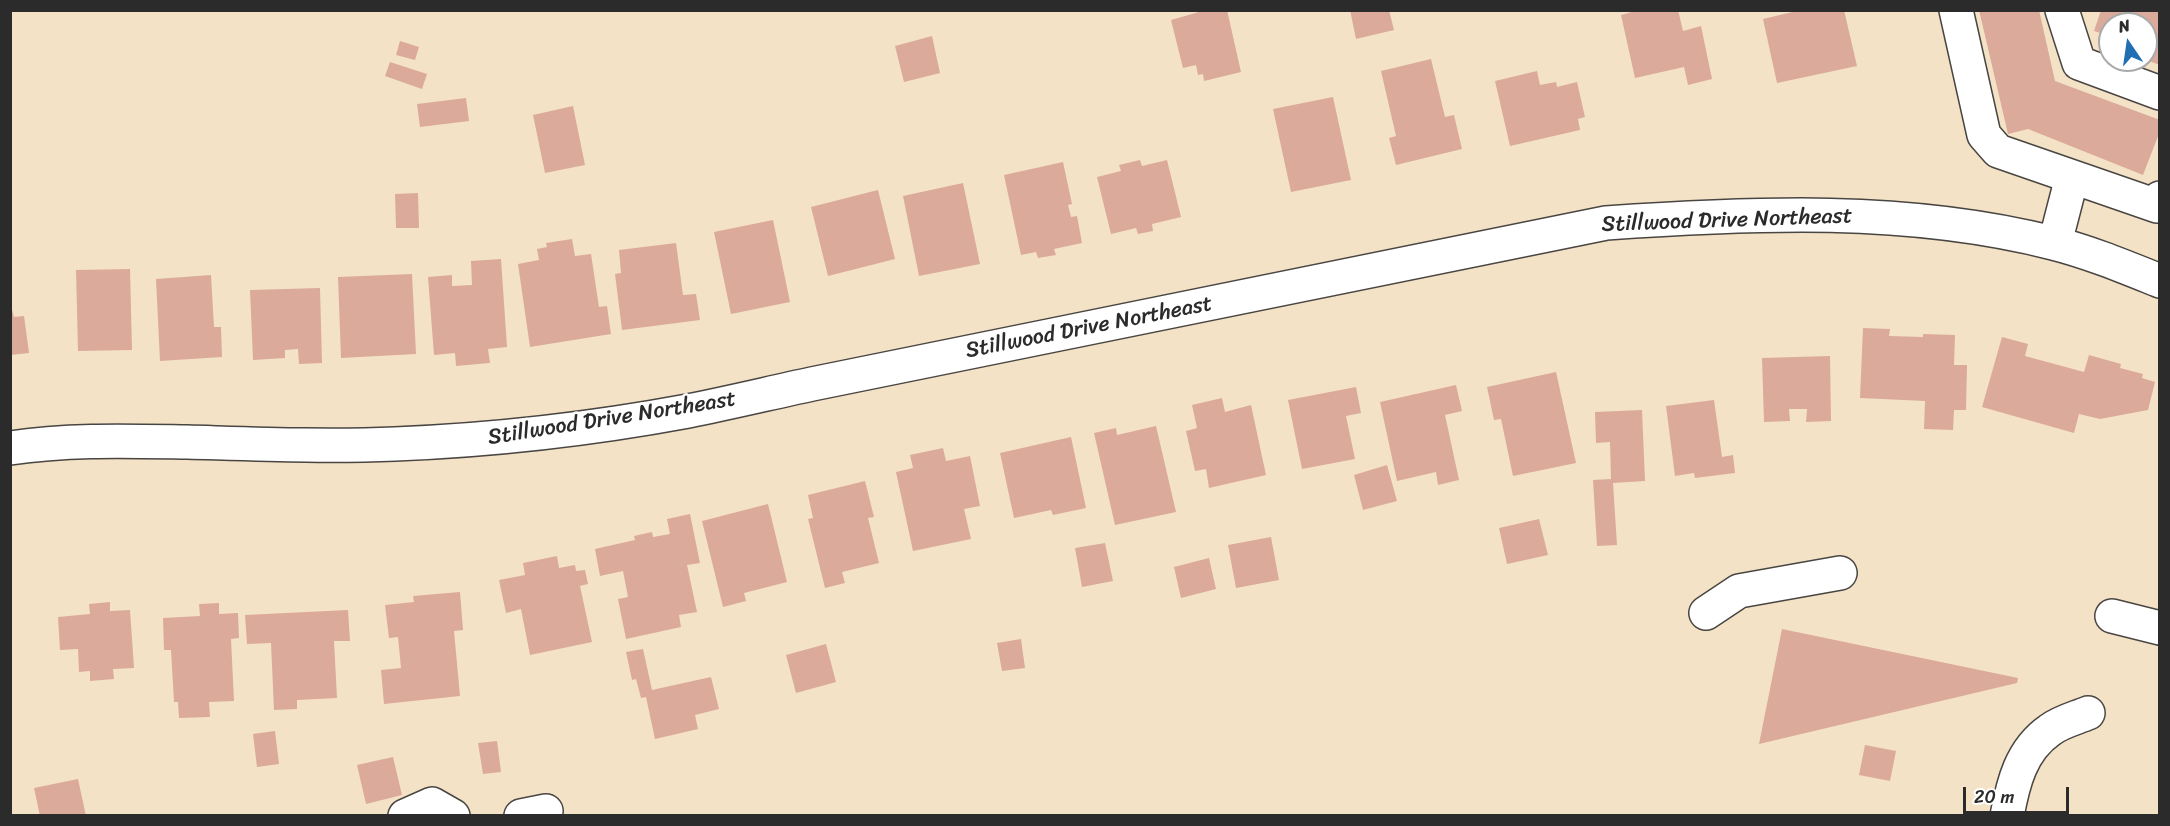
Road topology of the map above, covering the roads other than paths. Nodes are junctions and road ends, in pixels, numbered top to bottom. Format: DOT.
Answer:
graph roads {
  1 [pos="1956,10"];
  2 [pos="2062,10"];
  3 [pos="2160,93"];
  4 [pos="2072,177"];
  5 [pos="2160,198"];
  6 [pos="2055,243"];
  7 [pos="2160,281"];
  8 [pos="10,448"];
  9 [pos="1840,573"];
  10 [pos="1706,613"];
  11 [pos="2112,616"];
  12 [pos="2160,628"];
  13 [pos="2088,713"];
  14 [pos="405,816"];
  15 [pos="453,816"];
  16 [pos="2007,816"];
  1 -- 4 [label="street"];
  2 -- 3 [label="street"];
  4 -- 5 [label="street"];
  4 -- 6 [label="street"];
  6 -- 7 [label="street, Stillwood Drive Northeast"];
  6 -- 8 [label="street, Stillwood Drive Northeast"];
  9 -- 10 [label="street"];
  11 -- 12 [label="street"];
  13 -- 16 [label="street"];
  14 -- 15 [label="street"];
}
